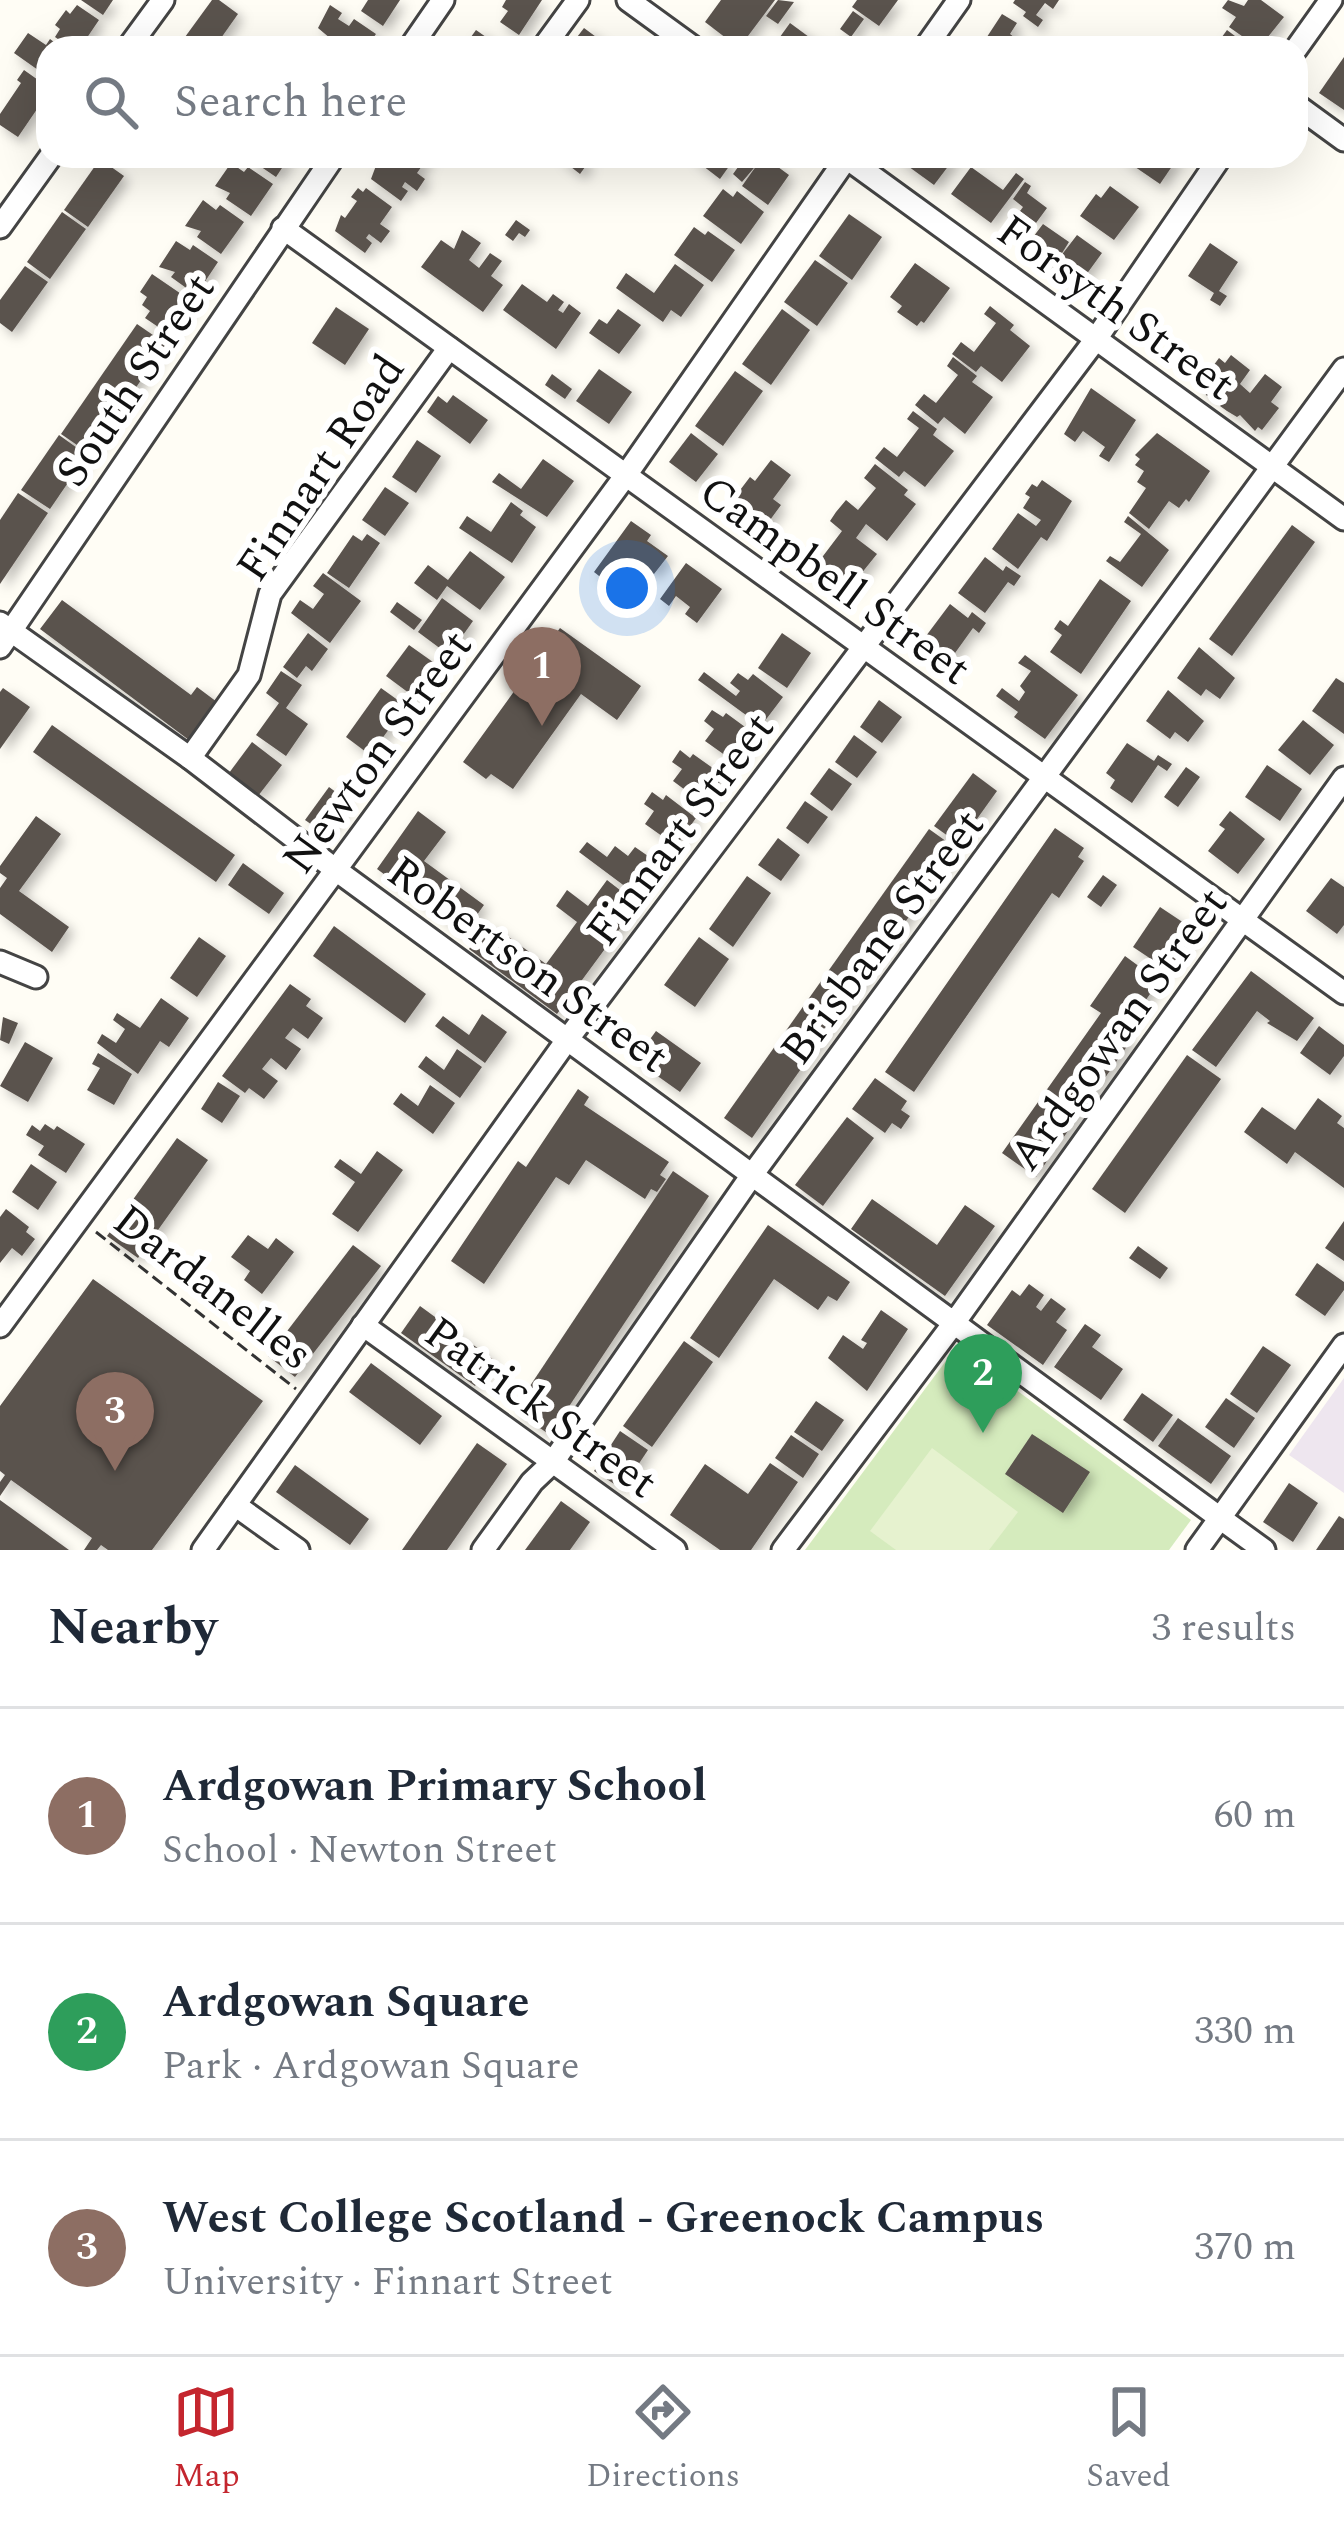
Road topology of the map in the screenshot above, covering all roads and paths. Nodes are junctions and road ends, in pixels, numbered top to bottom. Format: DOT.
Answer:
graph roads {
  1 [pos="163,0"];
  2 [pos="443,0"];
  3 [pos="578,0"];
  4 [pos="628,0"];
  5 [pos="959,0"];
  6 [pos="1331,0"];
  7 [pos="137,36"];
  8 [pos="418,36"];
  9 [pos="552,36"];
  10 [pos="678,36"];
  11 [pos="934,36"];
  12 [pos="1305,36"];
  13 [pos="1308,114"];
  14 [pos="1344,140"];
  15 [pos="42,168"];
  16 [pos="326,168"];
  17 [pos="838,168"];
  18 [pos="861,168"];
  19 [pos="1213,168"];
  20 [pos="0,226"];
  21 [pos="283,228"];
  22 [pos="1096,338"];
  23 [pos="449,348"];
  24 [pos="1344,369"];
  25 [pos="1274,468"];
  26 [pos="626,476"];
  27 [pos="1344,519"];
  28 [pos="4,634"];
  29 [pos="864,647"];
  30 [pos="190,758"];
  31 [pos="1046,778"];
  32 [pos="1344,778"];
  33 [pos="336,870"];
  34 [pos="1242,920"];
  35 [pos="0,962"];
  36 [pos="36,977"];
  37 [pos="1344,993"];
  38 [pos="567,1040"];
  39 [pos="752,1175"];
  40 [pos="81,1219"];
  41 [pos="1,1321"];
  42 [pos="954,1323"];
  43 [pos="363,1325"];
  44 [pos="1344,1345"];
  45 [pos="310,1400"];
  46 [pos="554,1462"];
  47 [pos="235,1505"];
  48 [pos="1220,1518"];
  49 [pos="203,1550"];
  50 [pos="298,1550"];
  51 [pos="483,1550"];
  52 [pos="675,1550"];
  53 [pos="783,1550"];
  54 [pos="1197,1550"];
  55 [pos="1264,1550"];
  1 -- 7 [label="street"];
  2 -- 8 [label="street"];
  3 -- 9 [label="street"];
  4 -- 10 [label="street"];
  5 -- 11 [label="street"];
  6 -- 12 [label="street"];
  13 -- 14 [label="street"];
  15 -- 20 [label="street"];
  16 -- 21 [label="street, South Street"];
  17 -- 26 [label="street, Newton Street"];
  18 -- 22 [label="street, Forsyth Street"];
  19 -- 22 [label="street, Finnart Street"];
  21 -- 23 [label="street, Campbell Street"];
  21 -- 28 [label="street, South Street"];
  22 -- 25 [label="street, Forsyth Street"];
  22 -- 29 [label="street, Finnart Street"];
  23 -- 26 [label="street, Campbell Street"];
  23 -- 30 [label="street, Finnart Road"];
  24 -- 25 [label="street, Brisbane Street"];
  25 -- 27 [label="street, Forsyth Street"];
  25 -- 31 [label="street, Brisbane Street"];
  26 -- 29 [label="street, Campbell Street"];
  26 -- 33 [label="street, Newton Street"];
  28 -- 30 [label="street, Robertson Street"];
  29 -- 31 [label="street, Campbell Street"];
  29 -- 38 [label="street, Finnart Street"];
  30 -- 33 [label="street, Robertson Street"];
  31 -- 34 [label="street, Campbell Street"];
  31 -- 39 [label="street, Brisbane Street"];
  32 -- 34 [label="street, Ardgowan Street"];
  33 -- 38 [label="street, Robertson Street"];
  33 -- 40 [label="street, Newton Street"];
  34 -- 37 [label="street, Campbell Street"];
  34 -- 42 [label="street, Ardgowan Street"];
  35 -- 36 [label="street"];
  38 -- 39 [label="street, Robertson Street"];
  38 -- 43 [label="street, Finnart Street"];
  39 -- 42 [label="street, Robertson Street"];
  39 -- 46 [label="street, Brisbane Street"];
  40 -- 41 [label="street, Newton Street"];
  40 -- 45 [label="path, Dardanelles"];
  42 -- 48 [label="street, Robertson Street"];
  42 -- 53 [label="street, Ardgowan Street"];
  43 -- 45 [label="street, Finnart Street"];
  43 -- 46 [label="street, Patrick Street"];
  44 -- 48 [label="street"];
  45 -- 47 [label="street, Finnart Street"];
  46 -- 51 [label="street, Brisbane Street"];
  46 -- 52 [label="street, Patrick Street"];
  47 -- 49 [label="street, Finnart Street"];
  47 -- 50 [label="street"];
  48 -- 54 [label="street"];
  48 -- 55 [label="street"];
}
